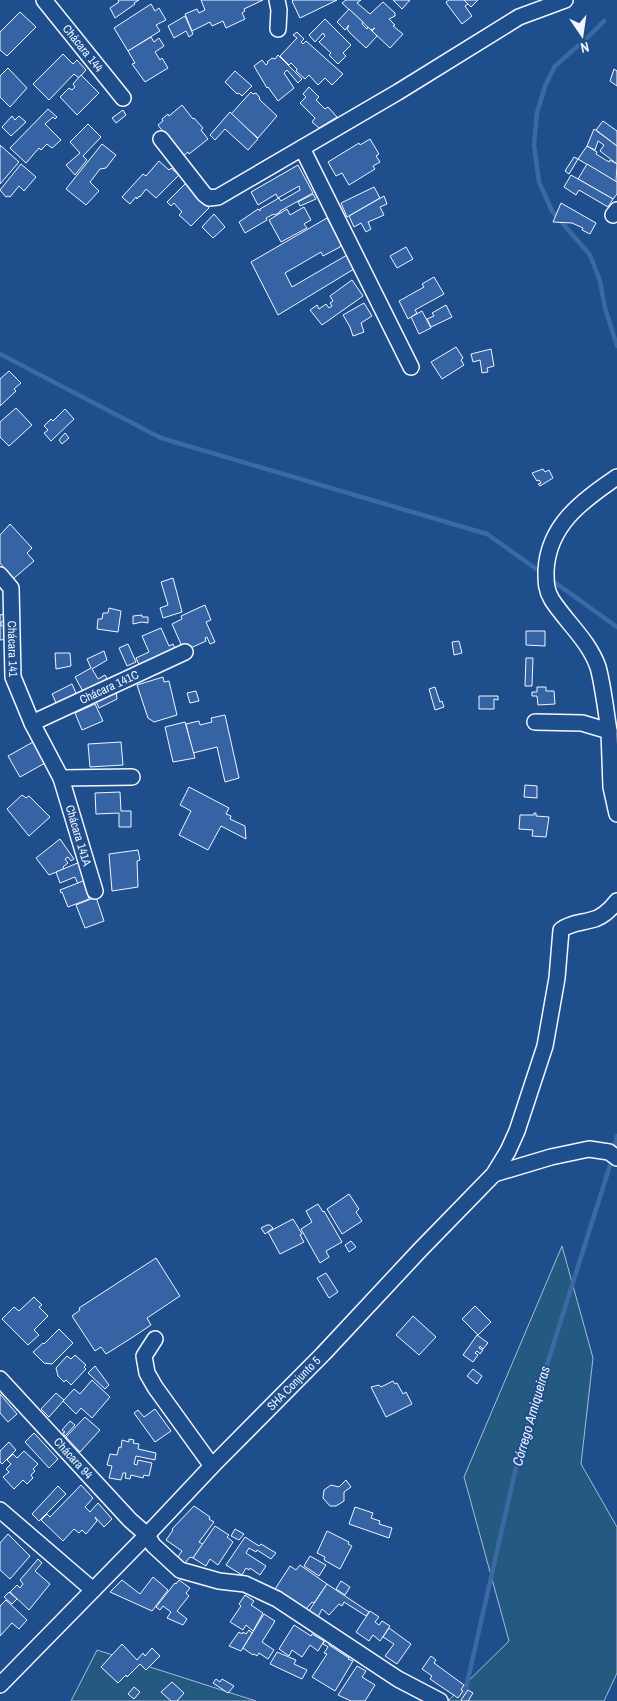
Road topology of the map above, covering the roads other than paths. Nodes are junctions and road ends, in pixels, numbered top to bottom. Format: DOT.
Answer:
graph roads {
  1 [pos="44,0"];
  2 [pos="277,0"];
  3 [pos="565,0"];
  4 [pos="278,29"];
  5 [pos="123,98"];
  6 [pos="161,139"];
  7 [pos="302,148"];
  8 [pos="411,367"];
  9 [pos="617,478"];
  10 [pos="0,574"];
  11 [pos="5,590"];
  12 [pos="185,652"];
  13 [pos="535,722"];
  14 [pos="32,723"];
  15 [pos="609,731"];
  16 [pos="132,777"];
  17 [pos="61,778"];
  18 [pos="617,814"];
  19 [pos="95,891"];
  20 [pos="617,902"];
  21 [pos="617,1158"];
  22 [pos="494,1174"];
  23 [pos="155,1339"];
  24 [pos="0,1379"];
  25 [pos="212,1466"];
  26 [pos="0,1510"];
  27 [pos="147,1535"];
  28 [pos="93,1590"];
  29 [pos="0,1686"];
  30 [pos="440,1701"];
  1 -- 5 [label="street, Chácara 144"];
  2 -- 4 [label="street"];
  3 -- 7 [label="street"];
  6 -- 7 [label="street"];
  7 -- 8 [label="street"];
  9 -- 15 [label="street"];
  10 -- 11 [label="street, Chácara 141"];
  11 -- 14 [label="street, Chácara 141"];
  12 -- 14 [label="street, Chácara 141C"];
  13 -- 15 [label="street"];
  14 -- 17 [label="street, Chácara 141A"];
  15 -- 18 [label="street"];
  16 -- 17 [label="street"];
  17 -- 19 [label="street, Chácara 141A"];
  20 -- 22 [label="street, SHA Conjunto 5"];
  21 -- 22 [label="street"];
  22 -- 25 [label="street, SHA Conjunto 5"];
  23 -- 25 [label="street"];
  24 -- 27 [label="street, Chácara 94"];
  25 -- 27 [label="street, SHA Conjunto 5"];
  26 -- 28 [label="street"];
  27 -- 28 [label="street, SHA Conjunto 5"];
  27 -- 30 [label="street, Chácara 94"];
  28 -- 29 [label="street, SHA Conjunto 5"];
}
